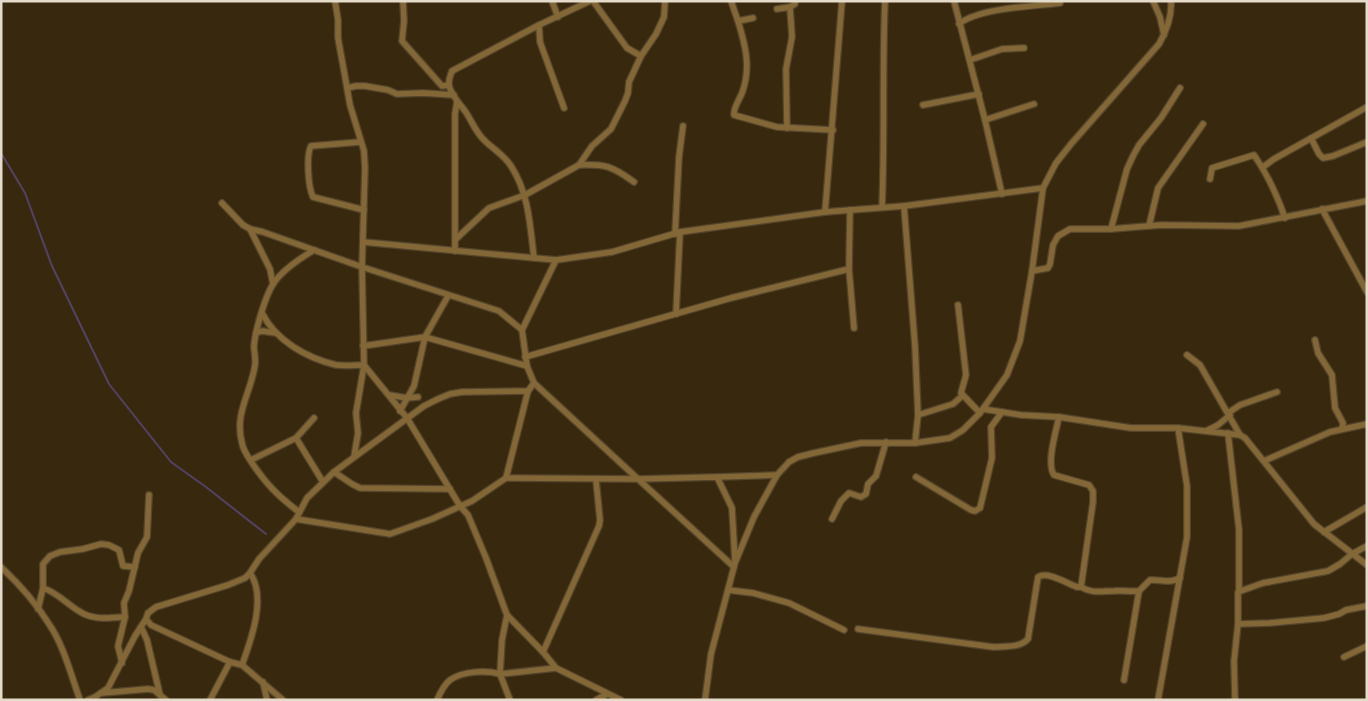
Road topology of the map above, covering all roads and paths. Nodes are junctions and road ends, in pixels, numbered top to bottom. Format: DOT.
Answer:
graph roads {
  1 [pos="335,1"];
  2 [pos="403,1"];
  3 [pos="552,1"];
  4 [pos="592,1"];
  5 [pos="665,1"];
  6 [pos="731,1"];
  7 [pos="794,1"];
  8 [pos="842,1"];
  9 [pos="885,1"];
  10 [pos="954,1"];
  11 [pos="1153,1"];
  12 [pos="1171,1"];
  13 [pos="1036,3"];
  14 [pos="1060,3"];
  15 [pos="790,7"];
  16 [pos="777,9"];
  17 [pos="558,16"];
  18 [pos="753,18"];
  19 [pos="738,21"];
  20 [pos="959,24"];
  21 [pos="539,25"];
  22 [pos="1164,35"];
  23 [pos="1024,48"];
  24 [pos="641,56"];
  25 [pos="970,60"];
  26 [pos="449,85"];
  27 [pos="347,88"];
  28 [pos="1180,88"];
  29 [pos="979,94"];
  30 [pos="454,95"];
  31 [pos="457,102"];
  32 [pos="1034,104"];
  33 [pos="923,106"];
  34 [pos="1367,107"];
  35 [pos="564,108"];
  36 [pos="985,120"];
  37 [pos="1203,124"];
  38 [pos="683,126"];
  39 [pos="787,128"];
  40 [pos="832,130"];
  41 [pos="1311,138"];
  42 [pos="360,142"];
  43 [pos="1367,142"];
  44 [pos="579,164"];
  45 [pos="1263,167"];
  46 [pos="1210,179"];
  47 [pos="634,182"];
  48 [pos="1043,188"];
  49 [pos="1002,194"];
  50 [pos="525,195"];
  51 [pos="1367,201"];
  52 [pos="222,204"];
  53 [pos="904,206"];
  54 [pos="882,207"];
  55 [pos="1322,209"];
  56 [pos="364,210"];
  57 [pos="850,210"];
  58 [pos="825,212"];
  59 [pos="1285,218"];
  60 [pos="1149,226"];
  61 [pos="250,229"];
  62 [pos="1111,229"];
  63 [pos="678,233"];
  64 [pos="456,239"];
  65 [pos="363,242"];
  66 [pos="314,250"];
  67 [pos="455,251"];
  68 [pos="534,258"];
  69 [pos="556,260"];
  70 [pos="362,267"];
  71 [pos="849,270"];
  72 [pos="1032,271"];
  73 [pos="273,284"];
  74 [pos="1367,292"];
  75 [pos="448,296"];
  76 [pos="958,305"];
  77 [pos="262,312"];
  78 [pos="676,314"];
  79 [pos="854,328"];
  80 [pos="522,330"];
  81 [pos="256,333"];
  82 [pos="276,333"];
  83 [pos="425,337"];
  84 [pos="1315,340"];
  85 [pos="363,346"];
  86 [pos="1188,355"];
  87 [pos="525,357"];
  88 [pos="364,365"];
  89 [pos="526,366"];
  90 [pos="534,383"];
  91 [pos="414,386"];
  92 [pos="528,391"];
  93 [pos="1277,392"];
  94 [pos="389,394"];
  95 [pos="962,396"];
  96 [pos="418,397"];
  97 [pos="407,398"];
  98 [pos="424,406"];
  99 [pos="400,411"];
  100 [pos="982,411"];
  101 [pos="1002,412"];
  102 [pos="918,414"];
  103 [pos="1229,414"];
  104 [pos="1059,417"];
  105 [pos="314,418"];
  106 [pos="407,418"];
  107 [pos="1367,424"];
  108 [pos="1178,428"];
  109 [pos="1342,429"];
  110 [pos="1204,432"];
  111 [pos="1228,433"];
  112 [pos="1240,435"];
  113 [pos="296,438"];
  114 [pos="886,442"];
  115 [pos="916,443"];
  116 [pos="354,457"];
  117 [pos="250,460"];
  118 [pos="1264,461"];
  119 [pos="334,472"];
  120 [pos="777,475"];
  121 [pos="717,477"];
  122 [pos="916,477"];
  123 [pos="506,478"];
  124 [pos="638,479"];
  125 [pos="596,480"];
  126 [pos="323,482"];
  127 [pos="450,489"];
  128 [pos="149,495"];
  129 [pos="460,506"];
  130 [pos="1367,507"];
  131 [pos="299,512"];
  132 [pos="296,519"];
  133 [pos="832,519"];
  134 [pos="1324,532"];
  135 [pos="1367,546"];
  136 [pos="1352,554"];
  137 [pos="734,565"];
  138 [pos="1367,565"];
  139 [pos="135,566"];
  140 [pos="1,567"];
  141 [pos="250,573"];
  142 [pos="1180,578"];
  143 [pos="1081,587"];
  144 [pos="43,588"];
  145 [pos="728,590"];
  146 [pos="1239,590"];
  147 [pos="1139,592"];
  148 [pos="1367,606"];
  149 [pos="38,609"];
  150 [pos="507,615"];
  151 [pos="125,617"];
  152 [pos="146,619"];
  153 [pos="1238,624"];
  154 [pos="141,627"];
  155 [pos="858,629"];
  156 [pos="844,630"];
  157 [pos="1367,646"];
  158 [pos="543,652"];
  159 [pos="1344,657"];
  160 [pos="230,662"];
  161 [pos="122,664"];
  162 [pos="242,665"];
  163 [pos="556,668"];
  164 [pos="500,674"];
  165 [pos="1124,680"];
  166 [pos="263,682"];
  167 [pos="102,693"];
  168 [pos="607,694"];
  169 [pos="160,695"];
  170 [pos="80,700"];
  171 [pos="88,700"];
  172 [pos="166,700"];
  173 [pos="210,700"];
  174 [pos="267,700"];
  175 [pos="283,700"];
  176 [pos="437,700"];
  177 [pos="510,700"];
  178 [pos="596,700"];
  179 [pos="620,700"];
  180 [pos="705,700"];
  181 [pos="1158,700"];
  182 [pos="1235,700"];
  1 -- 27 [label="street"];
  2 -- 26 [label="street"];
  3 -- 17 [label="street"];
  4 -- 17 [label="street"];
  4 -- 24 [label="street"];
  5 -- 24 [label="street"];
  6 -- 19 [label="street"];
  7 -- 15 [label="street"];
  8 -- 40 [label="street"];
  9 -- 54 [label="street"];
  10 -- 20 [label="street"];
  11 -- 22 [label="street"];
  12 -- 22 [label="street"];
  13 -- 14 [label="street"];
  13 -- 20 [label="street"];
  15 -- 16 [label="street"];
  15 -- 39 [label="street"];
  17 -- 21 [label="street"];
  18 -- 19 [label="street"];
  19 -- 39 [label="street"];
  20 -- 25 [label="street"];
  21 -- 26 [label="street"];
  21 -- 35 [label="street"];
  22 -- 48 [label="street"];
  23 -- 25 [label="street"];
  24 -- 44 [label="street"];
  25 -- 29 [label="street"];
  26 -- 30 [label="street"];
  27 -- 30 [label="street"];
  27 -- 42 [label="street"];
  28 -- 62 [label="street"];
  29 -- 33 [label="street"];
  29 -- 36 [label="street"];
  30 -- 31 [label="street"];
  31 -- 50 [label="street"];
  31 -- 64 [label="street"];
  32 -- 36 [label="street"];
  34 -- 41 [label="street"];
  36 -- 49 [label="street"];
  37 -- 60 [label="street"];
  38 -- 63 [label="street"];
  39 -- 40 [label="street"];
  40 -- 58 [label="street"];
  41 -- 43 [label="street"];
  41 -- 45 [label="street"];
  42 -- 56 [label="street"];
  42 -- 56 [label="street"];
  44 -- 47 [label="street"];
  44 -- 50 [label="street"];
  45 -- 46 [label="street"];
  45 -- 59 [label="street"];
  48 -- 49 [label="street"];
  48 -- 72 [label="street"];
  49 -- 53 [label="street"];
  50 -- 64 [label="street"];
  50 -- 68 [label="street"];
  51 -- 55 [label="street"];
  52 -- 61 [label="street"];
  53 -- 54 [label="street"];
  53 -- 102 [label="street"];
  54 -- 57 [label="street"];
  55 -- 59 [label="street"];
  55 -- 74 [label="street"];
  56 -- 65 [label="street"];
  57 -- 58 [label="street"];
  57 -- 71 [label="street"];
  58 -- 63 [label="street"];
  59 -- 60 [label="street"];
  60 -- 62 [label="street"];
  61 -- 66 [label="street"];
  61 -- 73 [label="street"];
  62 -- 72 [label="street"];
  63 -- 69 [label="street"];
  63 -- 78 [label="street"];
  64 -- 67 [label="street"];
  65 -- 67 [label="street"];
  65 -- 70 [label="street"];
  66 -- 70 [label="street"];
  66 -- 73 [label="street"];
  67 -- 68 [label="street"];
  68 -- 69 [label="street"];
  69 -- 80 [label="street"];
  70 -- 75 [label="street"];
  70 -- 85 [label="street"];
  71 -- 78 [label="street"];
  71 -- 79 [label="street"];
  72 -- 100 [label="street"];
  73 -- 77 [label="street"];
  75 -- 80 [label="street"];
  75 -- 83 [label="street"];
  76 -- 95 [label="street"];
  77 -- 81 [label="street"];
  77 -- 82 [label="street"];
  78 -- 87 [label="street"];
  80 -- 87 [label="street"];
  81 -- 82 [label="street"];
  81 -- 117 [label="street"];
  82 -- 88 [label="street"];
  83 -- 85 [label="street"];
  83 -- 89 [label="street"];
  83 -- 91 [label="street"];
  84 -- 109 [label="street"];
  85 -- 88 [label="street"];
  86 -- 103 [label="street"];
  87 -- 89 [label="street"];
  88 -- 94 [label="street"];
  88 -- 116 [label="street"];
  89 -- 90 [label="street"];
  90 -- 92 [label="street"];
  90 -- 124 [label="street"];
  91 -- 96 [label="street"];
  91 -- 97 [label="street"];
  92 -- 98 [label="street"];
  92 -- 123 [label="street"];
  93 -- 103 [label="street"];
  94 -- 97 [label="street"];
  94 -- 99 [label="street"];
  95 -- 100 [label="street"];
  95 -- 102 [label="street"];
  96 -- 97 [label="street"];
  96 -- 98 [label="street"];
  97 -- 99 [label="street"];
  98 -- 106 [label="street"];
  99 -- 106 [label="street"];
  100 -- 101 [label="street"];
  100 -- 115 [label="street"];
  101 -- 104 [label="street"];
  101 -- 122 [label="street"];
  102 -- 115 [label="street"];
  103 -- 110 [label="street"];
  103 -- 112 [label="street"];
  104 -- 108 [label="street"];
  104 -- 143 [label="street"];
  105 -- 113 [label="street"];
  106 -- 116 [label="street"];
  106 -- 127 [label="street"];
  107 -- 109 [label="street"];
  108 -- 110 [label="street"];
  108 -- 142 [label="street"];
  109 -- 118 [label="street"];
  110 -- 111 [label="street"];
  111 -- 112 [label="street"];
  111 -- 146 [label="street"];
  112 -- 118 [label="street"];
  113 -- 117 [label="street"];
  113 -- 126 [label="street"];
  114 -- 115 [label="street"];
  114 -- 120 [label="street"];
  114 -- 133 [label="street"];
  116 -- 119 [label="street"];
  117 -- 131 [label="street"];
  118 -- 134 [label="street"];
  119 -- 126 [label="street"];
  119 -- 127 [label="street"];
  120 -- 121 [label="street"];
  120 -- 137 [label="street"];
  121 -- 124 [label="street"];
  121 -- 137 [label="street"];
  123 -- 125 [label="street"];
  123 -- 129 [label="street"];
  124 -- 125 [label="street"];
  124 -- 137 [label="street"];
  125 -- 158 [label="street"];
  126 -- 131 [label="street"];
  127 -- 129 [label="street"];
  128 -- 139 [label="street"];
  129 -- 132 [label="street"];
  129 -- 150 [label="street"];
  130 -- 134 [label="street"];
  131 -- 132 [label="street"];
  132 -- 141 [label="street"];
  134 -- 136 [label="street"];
  135 -- 136 [label="street"];
  136 -- 138 [label="street"];
  136 -- 146 [label="street"];
  137 -- 145 [label="street"];
  139 -- 144 [label="street"];
  139 -- 151 [label="street"];
  140 -- 149 [label="street"];
  141 -- 152 [label="street"];
  141 -- 162 [label="street"];
  142 -- 147 [label="street"];
  142 -- 181 [label="street"];
  143 -- 147 [label="street"];
  143 -- 155 [label="street"];
  144 -- 149 [label="street"];
  144 -- 151 [label="street"];
  145 -- 156 [label="street"];
  145 -- 180 [label="street"];
  146 -- 153 [label="street"];
  147 -- 165 [label="street"];
  148 -- 153 [label="street"];
  149 -- 170 [label="street"];
  150 -- 158 [label="street"];
  150 -- 164 [label="street"];
  151 -- 161 [label="street"];
  152 -- 154 [label="street"];
  152 -- 160 [label="street"];
  153 -- 182 [label="street"];
  154 -- 161 [label="street"];
  154 -- 169 [label="street"];
  157 -- 159 [label="street"];
  158 -- 163 [label="street"];
  160 -- 162 [label="street"];
  160 -- 173 [label="street"];
  161 -- 167 [label="street"];
  162 -- 166 [label="street"];
  163 -- 164 [label="street"];
  163 -- 168 [label="street"];
  164 -- 176 [label="street"];
  164 -- 177 [label="street"];
  166 -- 174 [label="street"];
  166 -- 175 [label="street"];
  167 -- 169 [label="street"];
  167 -- 171 [label="street"];
  168 -- 178 [label="street"];
  168 -- 179 [label="street"];
  169 -- 172 [label="street"];
}
